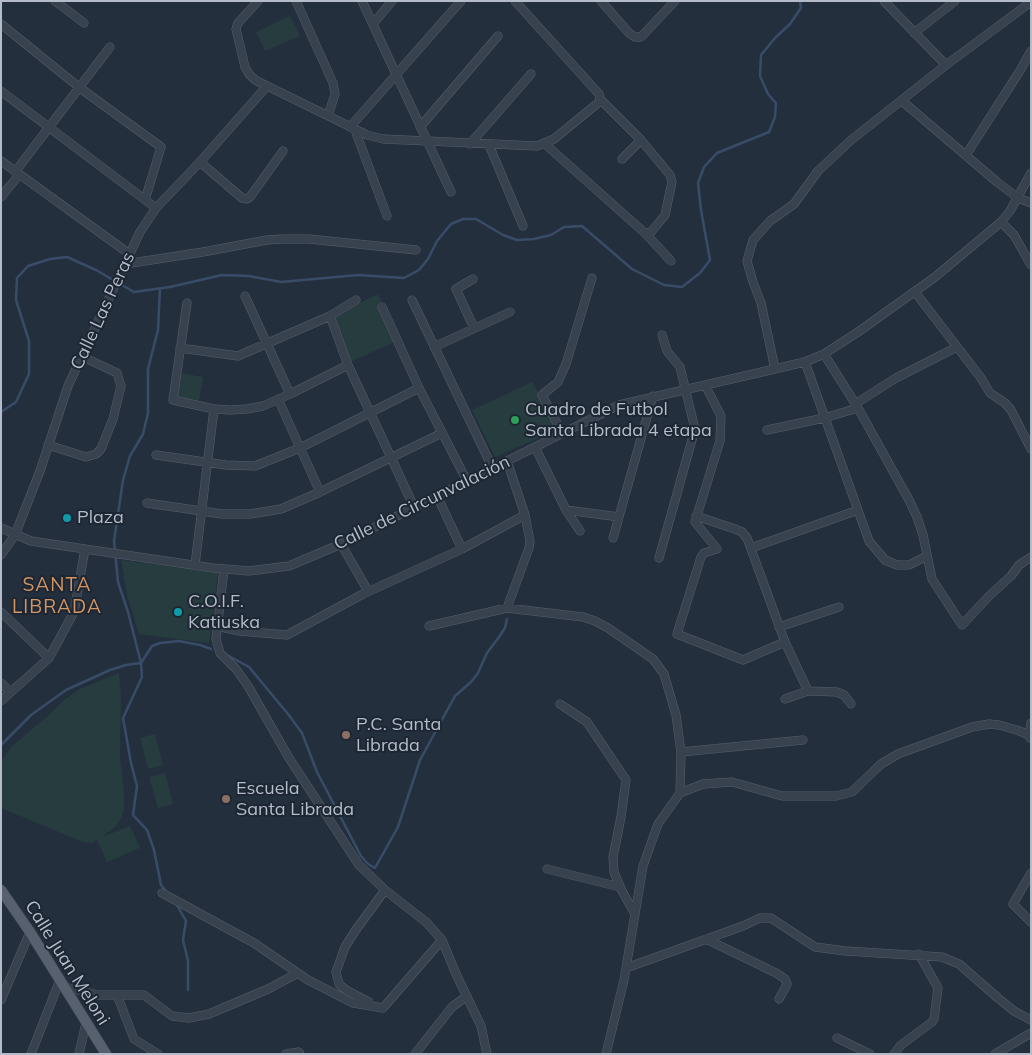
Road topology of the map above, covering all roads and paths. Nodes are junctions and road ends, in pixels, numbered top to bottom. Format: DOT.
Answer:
graph roads {
  1 [pos="54,1"];
  2 [pos="258,1"];
  3 [pos="296,1"];
  4 [pos="362,1"];
  5 [pos="392,1"];
  6 [pos="461,1"];
  7 [pos="516,1"];
  8 [pos="601,1"];
  9 [pos="675,1"];
  10 [pos="884,1"];
  11 [pos="954,2"];
  12 [pos="1031,2"];
  13 [pos="84,23"];
  14 [pos="1,24"];
  15 [pos="373,24"];
  16 [pos="914,33"];
  17 [pos="498,36"];
  18 [pos="110,47"];
  19 [pos="1031,51"];
  20 [pos="946,65"];
  21 [pos="396,74"];
  22 [pos="531,74"];
  23 [pos="255,80"];
  24 [pos="266,86"];
  25 [pos="80,88"];
  26 [pos="1,91"];
  27 [pos="257,98"];
  28 [pos="600,99"];
  29 [pos="902,101"];
  30 [pos="328,116"];
  31 [pos="49,126"];
  32 [pos="420,127"];
  33 [pos="353,128"];
  34 [pos="641,140"];
  35 [pos="427,142"];
  36 [pos="470,144"];
  37 [pos="545,144"];
  38 [pos="489,145"];
  39 [pos="283,152"];
  40 [pos="966,155"];
  41 [pos="622,159"];
  42 [pos="1,161"];
  43 [pos="200,162"];
  44 [pos="17,173"];
  45 [pos="1031,173"];
  46 [pos="451,192"];
  47 [pos="1,197"];
  48 [pos="1018,198"];
  49 [pos="145,200"];
  50 [pos="1031,203"];
  51 [pos="156,208"];
  52 [pos="387,216"];
  53 [pos="1001,222"];
  54 [pos="523,226"];
  55 [pos="646,234"];
  56 [pos="124,250"];
  57 [pos="416,250"];
  58 [pos="671,261"];
  59 [pos="1031,265"];
  60 [pos="124,266"];
  61 [pos="592,278"];
  62 [pos="473,279"];
  63 [pos="915,292"];
  64 [pos="245,296"];
  65 [pos="356,300"];
  66 [pos="412,300"];
  67 [pos="187,303"];
  68 [pos="382,307"];
  69 [pos="510,312"];
  70 [pos="330,316"];
  71 [pos="474,328"];
  72 [pos="662,335"];
  73 [pos="267,344"];
  74 [pos="434,347"];
  75 [pos="957,347"];
  76 [pos="180,348"];
  77 [pos="824,354"];
  78 [pos="81,356"];
  79 [pos="804,362"];
  80 [pos="348,365"];
  81 [pos="775,369"];
  82 [pos="705,385"];
  83 [pos="419,388"];
  84 [pos="686,389"];
  85 [pos="290,394"];
  86 [pos="653,396"];
  87 [pos="278,399"];
  88 [pos="857,406"];
  89 [pos="214,409"];
  90 [pos="370,412"];
  91 [pos="824,418"];
  92 [pos="767,430"];
  93 [pos="562,433"];
  94 [pos="442,434"];
  95 [pos="48,445"];
  96 [pos="535,447"];
  97 [pos="300,448"];
  98 [pos="1031,449"];
  99 [pos="156,455"];
  100 [pos="391,457"];
  101 [pos="508,461"];
  102 [pos="208,463"];
  103 [pos="493,468"];
  104 [pos="467,481"];
  105 [pos="320,492"];
  106 [pos="437,496"];
  107 [pos="147,503"];
  108 [pos="414,507"];
  109 [pos="566,510"];
  110 [pos="858,510"];
  111 [pos="202,512"];
  112 [pos="525,515"];
  113 [pos="696,516"];
  114 [pos="619,518"];
  115 [pos="1,528"];
  116 [pos="580,531"];
  117 [pos="15,535"];
  118 [pos="613,538"];
  119 [pos="341,544"];
  120 [pos="751,548"];
  121 [pos="85,549"];
  122 [pos="462,549"];
  123 [pos="1,555"];
  124 [pos="927,556"];
  125 [pos="1031,557"];
  126 [pos="659,558"];
  127 [pos="195,565"];
  128 [pos="224,569"];
  129 [pos="368,591"];
  130 [pos="839,607"];
  131 [pos="507,608"];
  132 [pos="1,612"];
  133 [pos="217,626"];
  134 [pos="429,626"];
  135 [pos="779,627"];
  136 [pos="784,642"];
  137 [pos="49,658"];
  138 [pos="1,683"];
  139 [pos="808,691"];
  140 [pos="11,692"];
  141 [pos="785,699"];
  142 [pos="1,701"];
  143 [pos="560,704"];
  144 [pos="851,704"];
  145 [pos="1031,723"];
  146 [pos="1030,737"];
  147 [pos="803,740"];
  148 [pos="681,752"];
  149 [pos="680,793"];
  150 [pos="547,869"];
  151 [pos="1031,873"];
  152 [pos="620,887"];
  153 [pos="1,890"];
  154 [pos="385,890"];
  155 [pos="164,894"];
  156 [pos="635,914"];
  157 [pos="1031,922"];
  158 [pos="30,932"];
  159 [pos="706,939"];
  160 [pos="442,940"];
  161 [pos="919,954"];
  162 [pos="626,968"];
  163 [pos="298,973"];
  164 [pos="62,984"];
  165 [pos="118,996"];
  166 [pos="467,996"];
  167 [pos="779,999"];
  168 [pos="1,1000"];
  169 [pos="383,1008"];
  170 [pos="1031,1020"];
  171 [pos="86,1023"];
  172 [pos="1031,1034"];
  173 [pos="837,1038"];
  174 [pos="607,1053"];
  175 [pos="31,1054"];
  176 [pos="79,1054"];
  177 [pos="106,1054"];
  178 [pos="158,1054"];
  179 [pos="286,1054"];
  180 [pos="300,1054"];
  181 [pos="415,1054"];
  182 [pos="487,1054"];
  183 [pos="870,1054"];
  184 [pos="894,1054"];
  185 [pos="995,1054"];
  1 -- 13 [label="street"];
  2 -- 23 [label="street"];
  3 -- 30 [label="street"];
  4 -- 15 [label="street"];
  5 -- 15 [label="street"];
  6 -- 21 [label="street"];
  7 -- 28 [label="street"];
  8 -- 9 [label="street"];
  10 -- 16 [label="street"];
  11 -- 16 [label="street"];
  12 -- 20 [label="street"];
  14 -- 25 [label="street"];
  15 -- 21 [label="street"];
  16 -- 20 [label="street"];
  17 -- 32 [label="street"];
  18 -- 25 [label="street"];
  19 -- 40 [label="street"];
  20 -- 29 [label="street"];
  21 -- 32 [label="street"];
  21 -- 33 [label="street"];
  22 -- 36 [label="street"];
  23 -- 24 [label="street"];
  23 -- 27 [label="street"];
  24 -- 27 [label="street, Calle Las Peras"];
  24 -- 30 [label="street"];
  25 -- 31 [label="street"];
  25 -- 49 [label="street"];
  26 -- 31 [label="street"];
  27 -- 43 [label="street, Calle Las Peras"];
  28 -- 34 [label="street"];
  28 -- 37 [label="street"];
  29 -- 40 [label="street"];
  29 -- 81 [label="street"];
  30 -- 33 [label="street"];
  31 -- 44 [label="street"];
  31 -- 49 [label="street"];
  32 -- 35 [label="street"];
  33 -- 35 [label="street"];
  33 -- 52 [label="street"];
  34 -- 41 [label="street"];
  34 -- 55 [label="street"];
  35 -- 36 [label="street"];
  35 -- 46 [label="street"];
  36 -- 38 [label="street"];
  37 -- 38 [label="street"];
  37 -- 55 [label="street"];
  38 -- 54 [label="street"];
  39 -- 43 [label="street"];
  40 -- 48 [label="street"];
  42 -- 44 [label="street"];
  43 -- 51 [label="street, Calle Las Peras"];
  44 -- 47 [label="street"];
  44 -- 56 [label="street"];
  45 -- 48 [label="street, Calle de Circunvalación"];
  48 -- 50 [label="street"];
  48 -- 53 [label="street, Calle de Circunvalación"];
  49 -- 51 [label="street"];
  51 -- 60 [label="street, Calle Las Peras"];
  53 -- 59 [label="street"];
  53 -- 63 [label="street, Calle de Circunvalación"];
  55 -- 58 [label="street"];
  57 -- 60 [label="street"];
  60 -- 78 [label="street, Calle Las Peras"];
  61 -- 93 [label="street"];
  62 -- 71 [label="street"];
  63 -- 75 [label="street"];
  63 -- 77 [label="street, Calle de Circunvalación"];
  64 -- 73 [label="street"];
  65 -- 70 [label="street"];
  66 -- 74 [label="street"];
  67 -- 76 [label="street"];
  68 -- 83 [label="street"];
  69 -- 71 [label="street"];
  70 -- 73 [label="street"];
  70 -- 80 [label="street"];
  71 -- 74 [label="street"];
  72 -- 84 [label="street"];
  73 -- 76 [label="street"];
  73 -- 85 [label="street"];
  74 -- 103 [label="street"];
  75 -- 88 [label="street"];
  75 -- 98 [label="street"];
  76 -- 89 [label="street"];
  77 -- 79 [label="street, Calle de Circunvalación"];
  77 -- 88 [label="street"];
  78 -- 95 [label="street, Calle Las Peras"];
  78 -- 95 [label="street"];
  79 -- 81 [label="street, Calle de Circunvalación"];
  79 -- 91 [label="street"];
  80 -- 85 [label="street"];
  80 -- 90 [label="street"];
  81 -- 82 [label="street, Calle de Circunvalación"];
  82 -- 84 [label="street, Calle de Circunvalación"];
  82 -- 113 [label="street"];
  83 -- 90 [label="street"];
  83 -- 94 [label="street"];
  84 -- 86 [label="street, Calle de Circunvalación"];
  84 -- 126 [label="street"];
  85 -- 87 [label="street"];
  86 -- 93 [label="street, Calle de Circunvalación"];
  86 -- 114 [label="street"];
  87 -- 89 [label="street"];
  87 -- 97 [label="street"];
  88 -- 91 [label="street"];
  88 -- 124 [label="street"];
  89 -- 102 [label="street"];
  90 -- 97 [label="street"];
  90 -- 100 [label="street"];
  91 -- 92 [label="street"];
  91 -- 110 [label="street"];
  93 -- 96 [label="street, Calle de Circunvalación"];
  94 -- 100 [label="street"];
  94 -- 104 [label="street"];
  95 -- 117 [label="street, Calle Las Peras"];
  96 -- 101 [label="street, Calle de Circunvalación"];
  96 -- 109 [label="street"];
  97 -- 102 [label="street"];
  97 -- 105 [label="street"];
  99 -- 102 [label="street"];
  100 -- 105 [label="street"];
  100 -- 108 [label="street"];
  101 -- 103 [label="street, Calle de Circunvalación"];
  101 -- 112 [label="street"];
  102 -- 111 [label="street"];
  103 -- 104 [label="street, Calle de Circunvalación"];
  104 -- 106 [label="street, Calle de Circunvalación"];
  105 -- 111 [label="street"];
  106 -- 108 [label="street, Calle de Circunvalación"];
  106 -- 122 [label="street"];
  107 -- 111 [label="street"];
  108 -- 119 [label="street, Calle de Circunvalación"];
  109 -- 114 [label="street"];
  109 -- 116 [label="street"];
  110 -- 120 [label="street"];
  110 -- 124 [label="street"];
  111 -- 127 [label="street"];
  112 -- 122 [label="street"];
  112 -- 131 [label="street"];
  113 -- 120 [label="street"];
  113 -- 136 [label="street"];
  114 -- 118 [label="street"];
  115 -- 117 [label="street, Calle de Circunvalación"];
  117 -- 121 [label="street, Calle de Circunvalación"];
  117 -- 123 [label="street, Calle Las Peras"];
  119 -- 128 [label="street, Calle de Circunvalación"];
  119 -- 129 [label="street"];
  120 -- 135 [label="street"];
  121 -- 127 [label="street, Calle de Circunvalación"];
  121 -- 137 [label="street"];
  122 -- 129 [label="street"];
  124 -- 125 [label="street"];
  127 -- 128 [label="street, Calle de Circunvalación"];
  128 -- 133 [label="street"];
  129 -- 133 [label="street"];
  130 -- 135 [label="street"];
  131 -- 134 [label="street"];
  131 -- 148 [label="street"];
  132 -- 137 [label="street"];
  133 -- 154 [label="street"];
  135 -- 136 [label="street"];
  136 -- 139 [label="street"];
  137 -- 140 [label="street"];
  138 -- 140 [label="street"];
  139 -- 141 [label="street"];
  139 -- 144 [label="street"];
  140 -- 142 [label="street"];
  143 -- 152 [label="street"];
  145 -- 146 [label="street"];
  146 -- 149 [label="street"];
  147 -- 148 [label="street"];
  148 -- 149 [label="street"];
  149 -- 156 [label="street"];
  150 -- 152 [label="street"];
  151 -- 157 [label="street"];
  152 -- 156 [label="street"];
  153 -- 158 [label="main road, Calle Juan Meloni"];
  154 -- 160 [label="street"];
  154 -- 169 [label="street"];
  155 -- 163 [label="street"];
  156 -- 162 [label="street"];
  158 -- 164 [label="main road, Calle Juan Meloni"];
  158 -- 168 [label="street"];
  159 -- 161 [label="street"];
  159 -- 162 [label="street"];
  159 -- 167 [label="street"];
  160 -- 166 [label="street"];
  160 -- 169 [label="street"];
  161 -- 170 [label="street"];
  161 -- 184 [label="street"];
  162 -- 174 [label="street"];
  163 -- 165 [label="street"];
  163 -- 169 [label="street"];
  164 -- 165 [label="street"];
  164 -- 171 [label="main road, Calle Juan Meloni"];
  164 -- 175 [label="street"];
  165 -- 178 [label="street"];
  166 -- 181 [label="street"];
  166 -- 182 [label="street"];
  171 -- 176 [label="street"];
  171 -- 177 [label="main road, Calle Juan Meloni"];
  172 -- 185 [label="street"];
  173 -- 183 [label="street"];
  179 -- 180 [label="street"];
}
